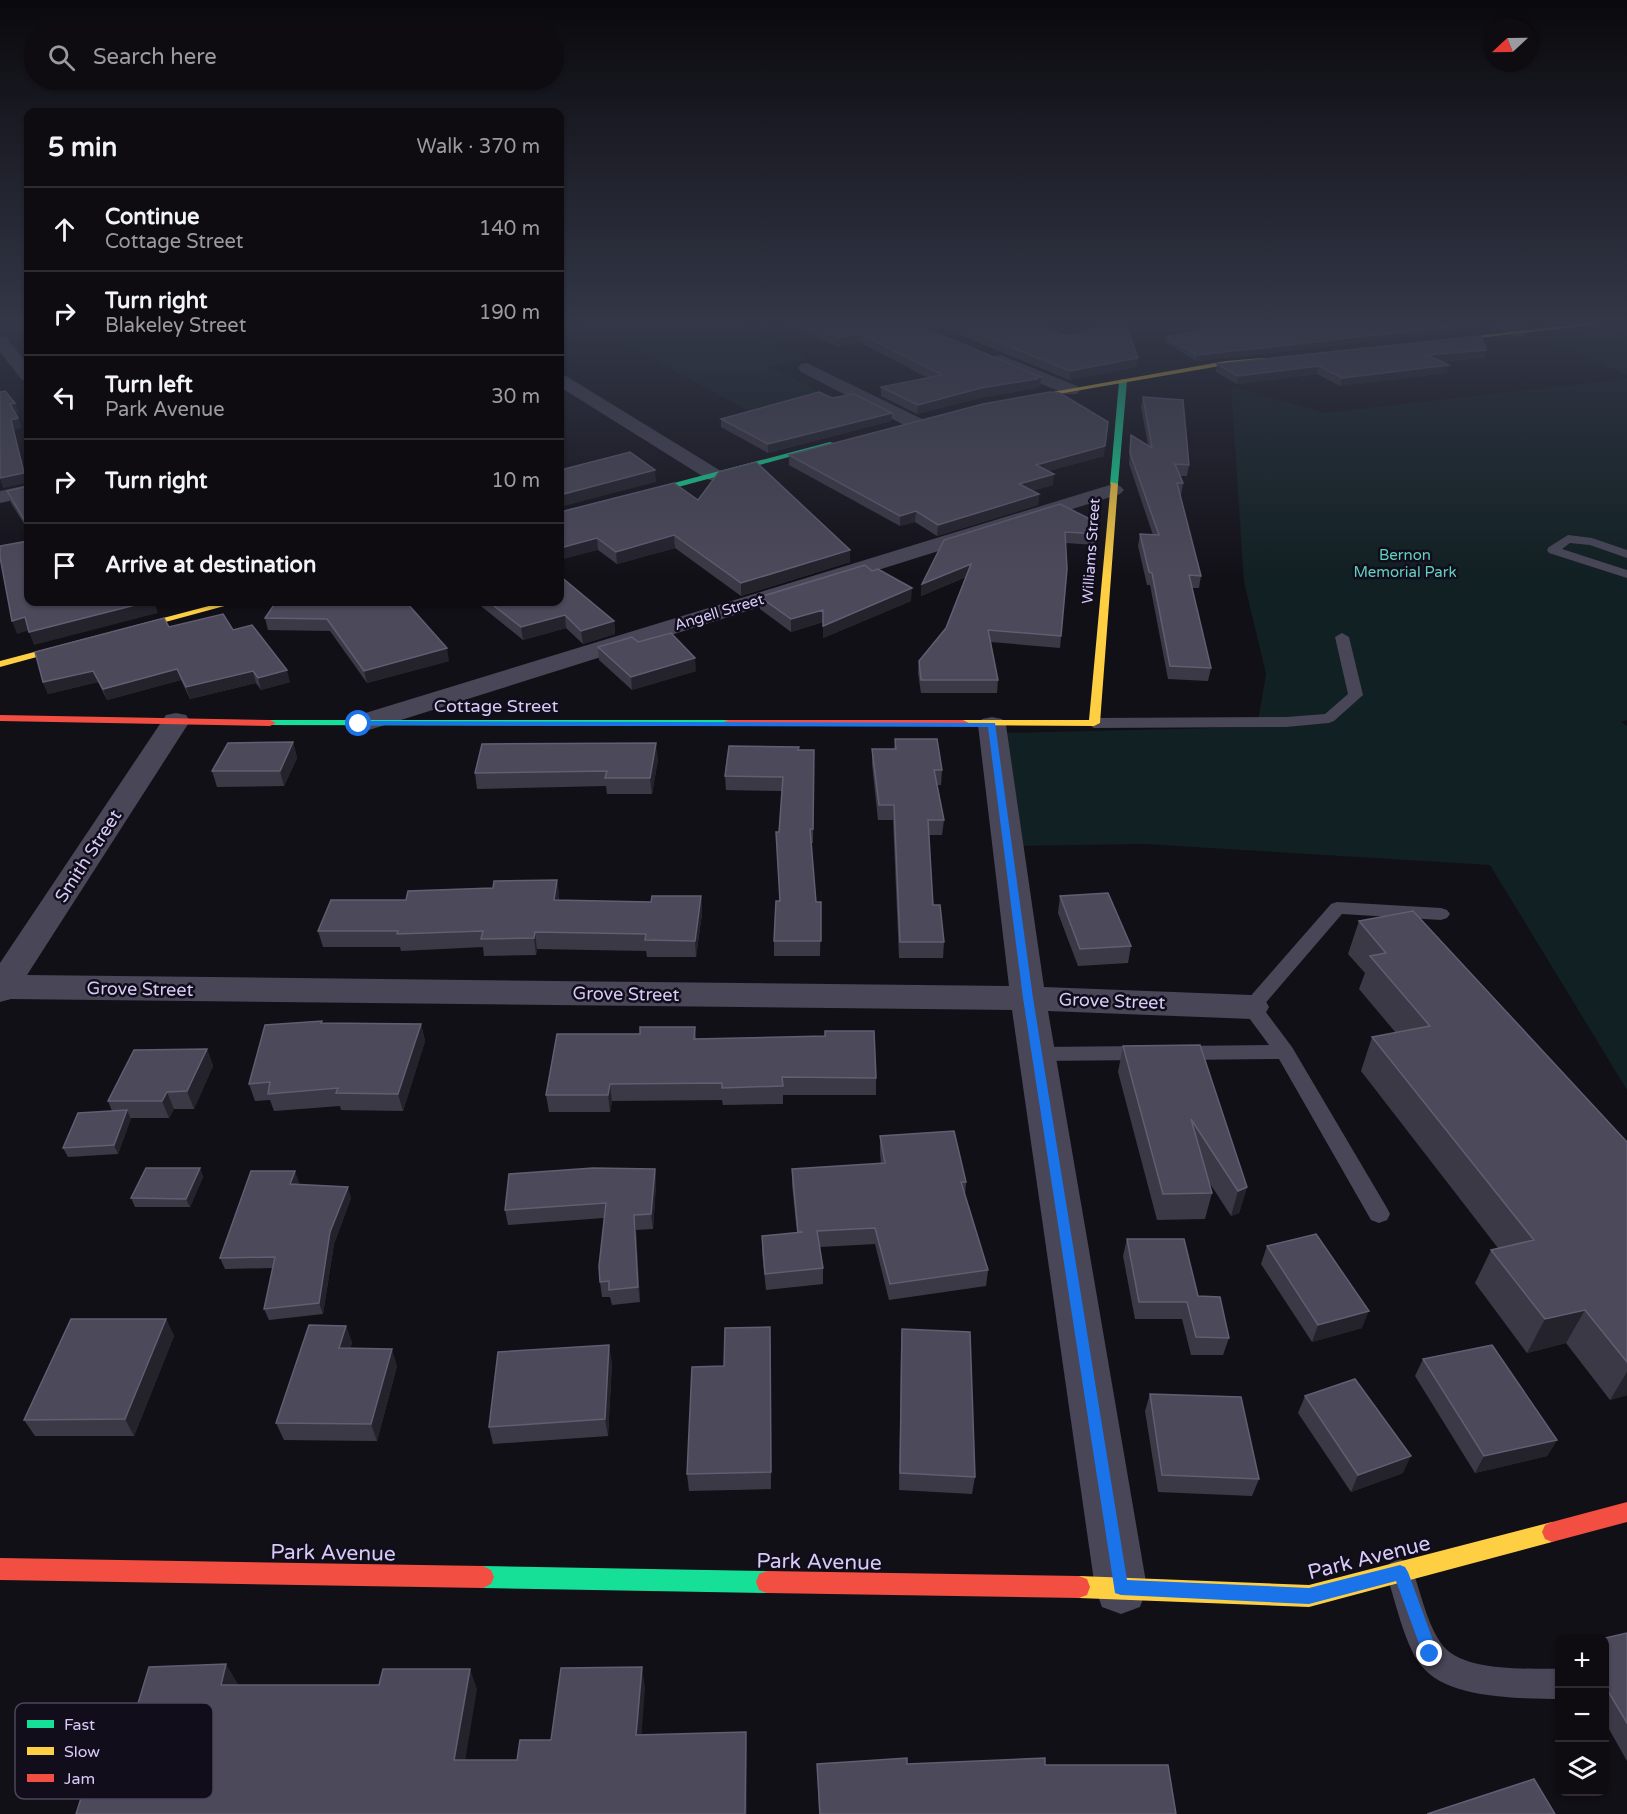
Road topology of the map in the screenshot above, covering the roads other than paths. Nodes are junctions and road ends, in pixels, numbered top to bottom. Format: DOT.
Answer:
graph roads {
  1 [pos="605,408"];
  2 [pos="892,408"];
  3 [pos="1121,408"];
  4 [pos="920,421"];
  5 [pos="892,429"];
  6 [pos="848,440"];
  7 [pos="714,475"];
  8 [pos="1113,490"];
  9 [pos="24,492"];
  10 [pos="0,497"];
  11 [pos="564,515"];
  12 [pos="1627,554"];
  13 [pos="1627,574"];
  14 [pos="210,606"];
  15 [pos="1342,637"];
  16 [pos="0,664"];
  17 [pos="0,718"];
  18 [pos="176,721"];
  19 [pos="1094,723"];
  20 [pos="359,724"];
  21 [pos="992,725"];
  22 [pos="1441,914"];
  23 [pos="1,988"];
  24 [pos="1028,998"];
  25 [pos="1251,1006"];
  26 [pos="1285,1052"];
  27 [pos="1038,1054"];
  28 [pos="1379,1214"];
  29 [pos="1627,1512"];
  30 [pos="0,1569"];
  31 [pos="1400,1572"];
  32 [pos="1121,1588"];
  33 [pos="1555,1684"];
  1 -- 7 [label="street"];
  2 -- 4 [label="street"];
  3 -- 8 [label="street, Williams Street"];
  4 -- 5 [label="street"];
  6 -- 7 [label="street"];
  7 -- 11 [label="street"];
  8 -- 19 [label="street, Williams Street"];
  8 -- 20 [label="street, Angell Street"];
  9 -- 10 [label="street"];
  12 -- 13 [label="lane"];
  14 -- 16 [label="street"];
  15 -- 19 [label="lane"];
  17 -- 18 [label="street, Cottage Street"];
  18 -- 20 [label="street, Cottage Street"];
  18 -- 23 [label="street, Smith Street"];
  19 -- 21 [label="street, Cottage Street"];
  20 -- 21 [label="street, Cottage Street"];
  21 -- 24 [label="street"];
  22 -- 25 [label="lane"];
  23 -- 24 [label="street, Grove Street"];
  24 -- 25 [label="street, Grove Street"];
  24 -- 27 [label="street"];
  25 -- 26 [label="lane"];
  26 -- 27 [label="lane"];
  26 -- 28 [label="lane"];
  27 -- 32 [label="street"];
  29 -- 31 [label="street, Park Avenue"];
  30 -- 32 [label="street, Park Avenue"];
  31 -- 32 [label="street, Park Avenue"];
  31 -- 33 [label="lane"];
}
